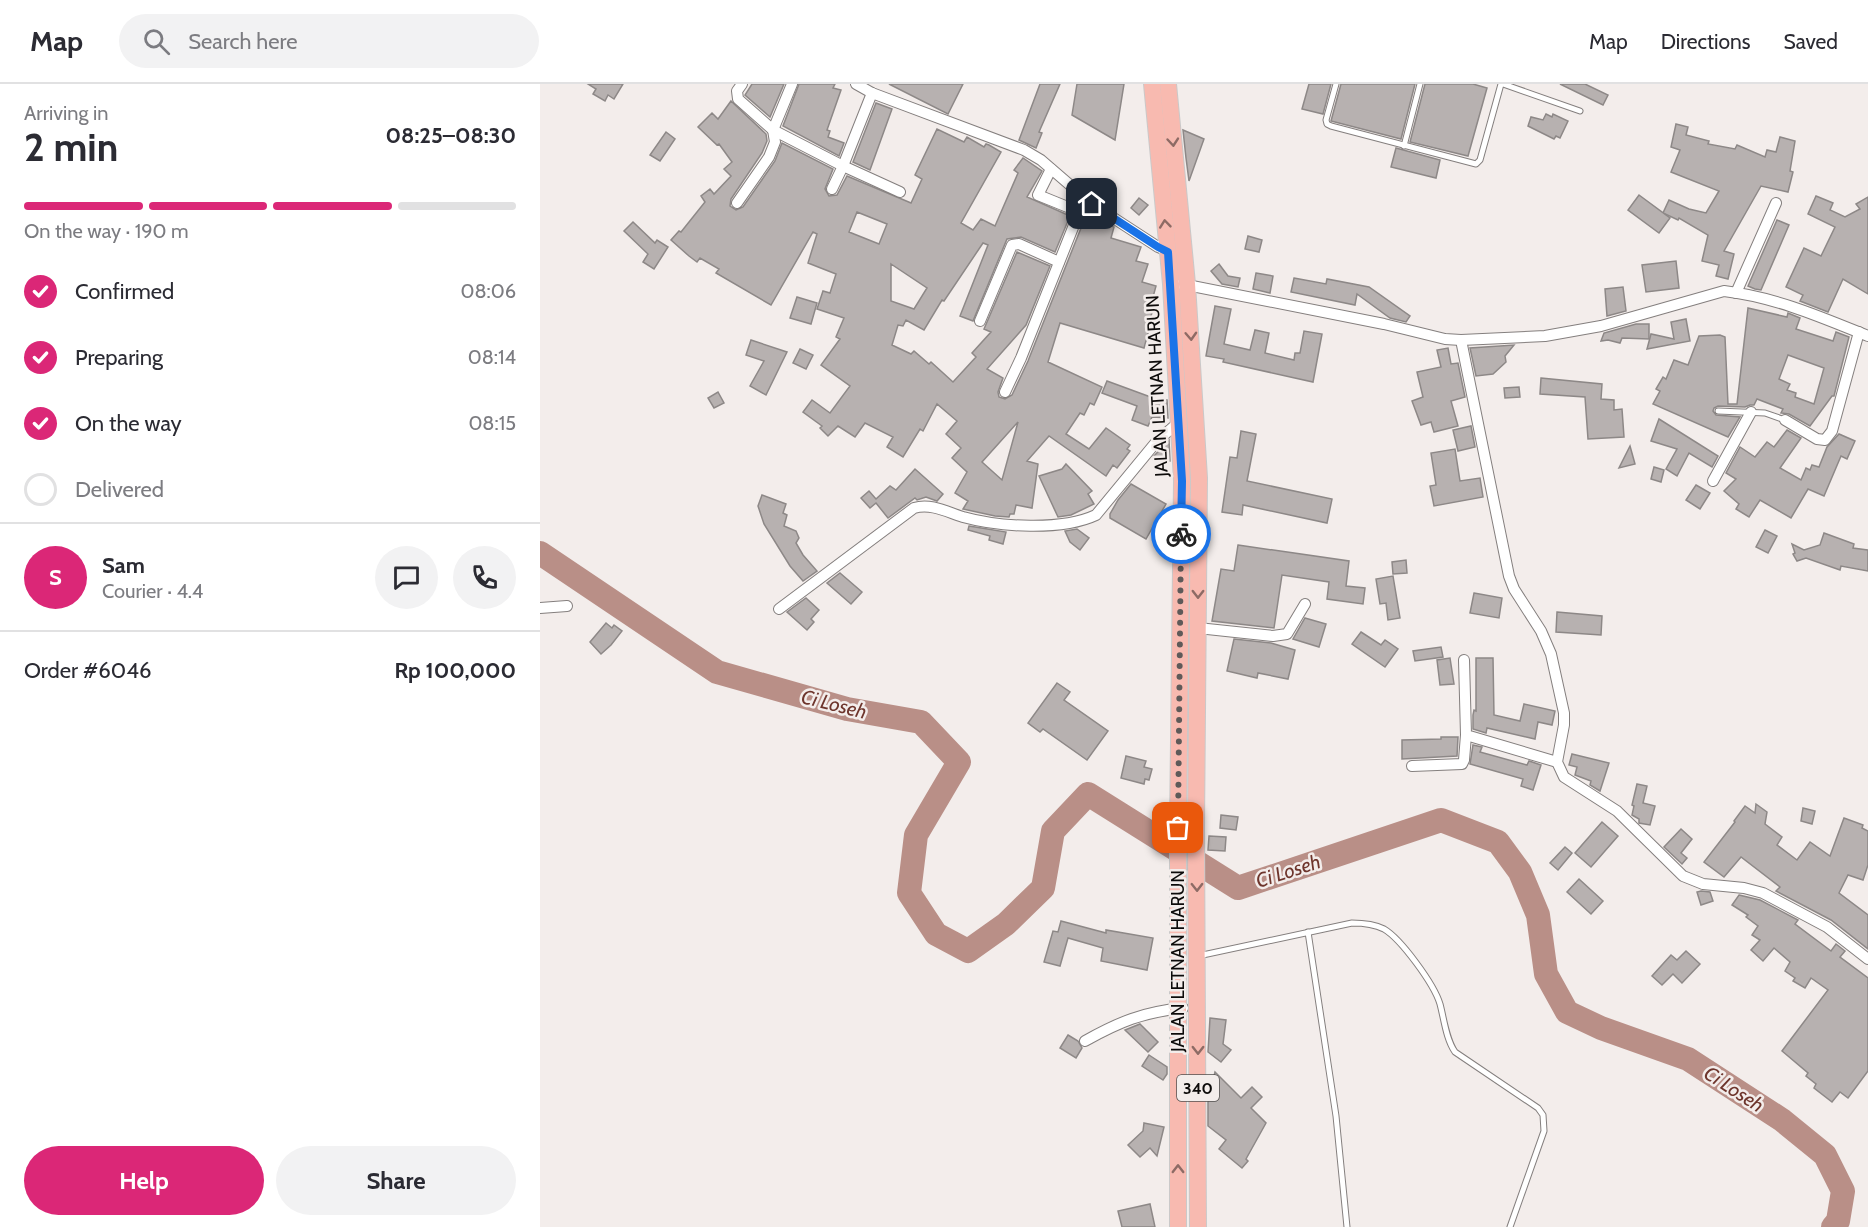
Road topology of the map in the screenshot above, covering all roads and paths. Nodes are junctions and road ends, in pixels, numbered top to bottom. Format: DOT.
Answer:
graph roads {
  1 [pos="742,84"];
  2 [pos="792,84"];
  3 [pos="856,84"];
  4 [pos="1152,84"];
  5 [pos="1168,84"];
  6 [pos="1336,84"];
  7 [pos="1420,84"];
  8 [pos="1502,84"];
  9 [pos="872,93"];
  10 [pos="1580,111"];
  11 [pos="773,130"];
  12 [pos="1404,146"];
  13 [pos="843,166"];
  14 [pos="1051,170"];
  15 [pos="832,189"];
  16 [pos="900,192"];
  17 [pos="737,203"];
  18 [pos="1776,203"];
  19 [pos="1176,254"];
  20 [pos="1059,262"];
  21 [pos="1179,284"];
  22 [pos="1736,293"];
  23 [pos="980,321"];
  24 [pos="1863,334"];
  25 [pos="1461,340"];
  26 [pos="1005,392"];
  27 [pos="1718,411"];
  28 [pos="1751,412"];
  29 [pos="1785,420"];
  30 [pos="1179,422"];
  31 [pos="1713,481"];
  32 [pos="1305,604"];
  33 [pos="567,606"];
  34 [pos="540,608"];
  35 [pos="779,609"];
  36 [pos="1198,628"];
  37 [pos="1464,660"];
  38 [pos="1466,735"];
  39 [pos="1557,762"];
  40 [pos="1412,766"];
  41 [pos="1308,932"];
  42 [pos="1198,953"];
  43 [pos="1868,959"];
  44 [pos="1198,1007"];
  45 [pos="1179,1008"];
  46 [pos="1085,1041"];
  47 [pos="1178,1227"];
  48 [pos="1198,1227"];
  49 [pos="1347,1227"];
  50 [pos="1510,1227"];
  1 -- 11 [label="street"];
  2 -- 11 [label="street"];
  3 -- 9 [label="street"];
  19 -- 4 [label="main road, JALAN LETNAN HARUN / 340, one-way"];
  5 -- 19 [label="main road, JALAN LETNAN HARUN / 340, one-way"];
  6 -- 12 [label="lane"];
  7 -- 12 [label="lane"];
  8 -- 10 [label="lane"];
  8 -- 12 [label="lane"];
  9 -- 13 [label="street"];
  9 -- 14 [label="street"];
  11 -- 13 [label="street"];
  11 -- 17 [label="street"];
  13 -- 15 [label="street"];
  13 -- 16 [label="street"];
  14 -- 19 [label="street"];
  14 -- 20 [label="street"];
  18 -- 22 [label="street"];
  19 -- 21 [label="main road, JALAN LETNAN HARUN / 340"];
  20 -- 23 [label="street"];
  20 -- 26 [label="street"];
  21 -- 25 [label="street"];
  21 -- 30 [label="main road, JALAN LETNAN HARUN / 340"];
  21 -- 36 [label="main road, JALAN LETNAN HARUN / 340, one-way"];
  22 -- 24 [label="street"];
  22 -- 25 [label="street"];
  24 -- 29 [label="street"];
  25 -- 39 [label="street"];
  27 -- 28 [label="lane"];
  28 -- 29 [label="lane"];
  28 -- 31 [label="street"];
  30 -- 35 [label="street"];
  30 -- 45 [label="main road, JALAN LETNAN HARUN / 340"];
  32 -- 36 [label="street"];
  33 -- 34 [label="street"];
  36 -- 42 [label="main road, JALAN LETNAN HARUN / 340, one-way"];
  37 -- 38 [label="street"];
  38 -- 39 [label="street"];
  38 -- 40 [label="street"];
  39 -- 43 [label="street"];
  41 -- 42 [label="lane"];
  41 -- 49 [label="lane"];
  41 -- 50 [label="lane"];
  42 -- 44 [label="main road, JALAN LETNAN HARUN / 340"];
  44 -- 45 [label="street"];
  44 -- 48 [label="main road, JALAN LETNAN HARUN / 340, one-way"];
  45 -- 46 [label="street"];
  47 -- 45 [label="main road, JALAN LETNAN HARUN / 340, one-way"];
}
